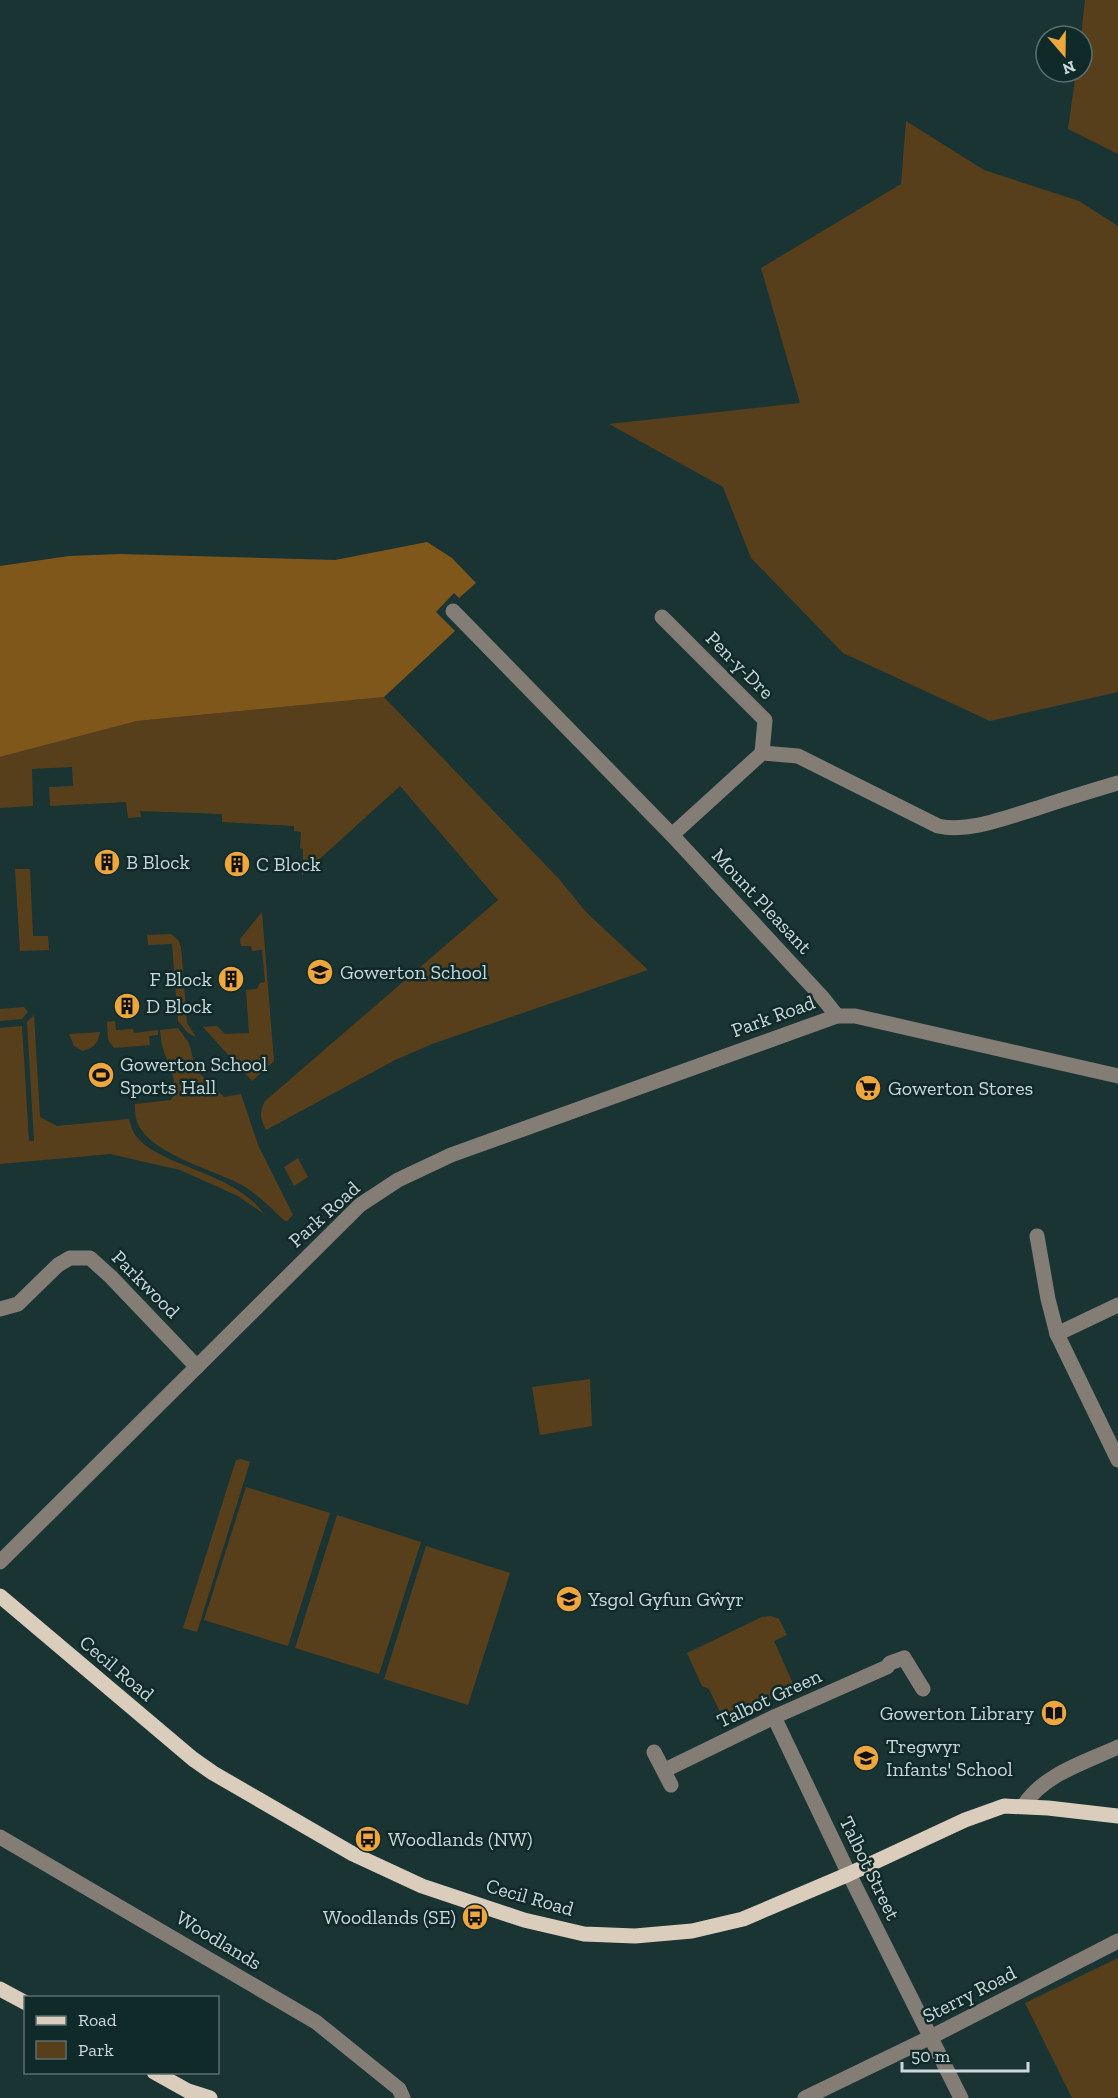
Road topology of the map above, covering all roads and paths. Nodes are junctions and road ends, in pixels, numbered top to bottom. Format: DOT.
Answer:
graph roads {
  1 [pos="453,611"];
  2 [pos="662,616"];
  3 [pos="762,753"];
  4 [pos="1118,783"];
  5 [pos="672,835"];
  6 [pos="837,1016"];
  7 [pos="1118,1076"];
  8 [pos="1037,1236"];
  9 [pos="1118,1305"];
  10 [pos="0,1310"];
  11 [pos="1057,1334"];
  12 [pos="197,1366"];
  13 [pos="1118,1460"];
  14 [pos="0,1562"];
  15 [pos="0,1596"];
  16 [pos="923,1689"];
  17 [pos="774,1717"];
  18 [pos="1118,1747"];
  19 [pos="654,1752"];
  20 [pos="665,1770"];
  21 [pos="671,1785"];
  22 [pos="1024,1805"];
  23 [pos="1118,1816"];
  24 [pos="0,1837"];
  25 [pos="849,1874"];
  26 [pos="1118,1941"];
  27 [pos="0,1989"];
  28 [pos="24,2002"];
  29 [pos="931,2037"];
  30 [pos="156,2074"];
  31 [pos="210,2098"];
  32 [pos="403,2098"];
  33 [pos="805,2098"];
  34 [pos="961,2098"];
  1 -- 5 [label="street, Mount Pleasant"];
  2 -- 3 [label="street, Pen-y-Dre"];
  3 -- 4 [label="street"];
  3 -- 5 [label="street"];
  5 -- 6 [label="street, Mount Pleasant"];
  6 -- 7 [label="street"];
  6 -- 12 [label="street, Park Road"];
  8 -- 11 [label="street"];
  9 -- 11 [label="street"];
  10 -- 12 [label="street, Parkwood"];
  11 -- 13 [label="street"];
  12 -- 14 [label="street, Park Road"];
  15 -- 25 [label="main road, Cecil Road"];
  16 -- 17 [label="street, Talbot Green"];
  17 -- 20 [label="street, Talbot Green"];
  17 -- 25 [label="street, Talbot Street"];
  18 -- 22 [label="street"];
  19 -- 20 [label="street"];
  20 -- 21 [label="street"];
  22 -- 23 [label="main road, Cecil Road"];
  22 -- 25 [label="main road, Cecil Road"];
  24 -- 32 [label="street, Woodlands"];
  25 -- 29 [label="street, Talbot Street"];
  26 -- 29 [label="street, Sterry Road"];
  27 -- 28 [label="main road"];
  29 -- 33 [label="street, Sterry Road"];
  29 -- 34 [label="street, Talbot Street"];
  30 -- 31 [label="main road"];
}
